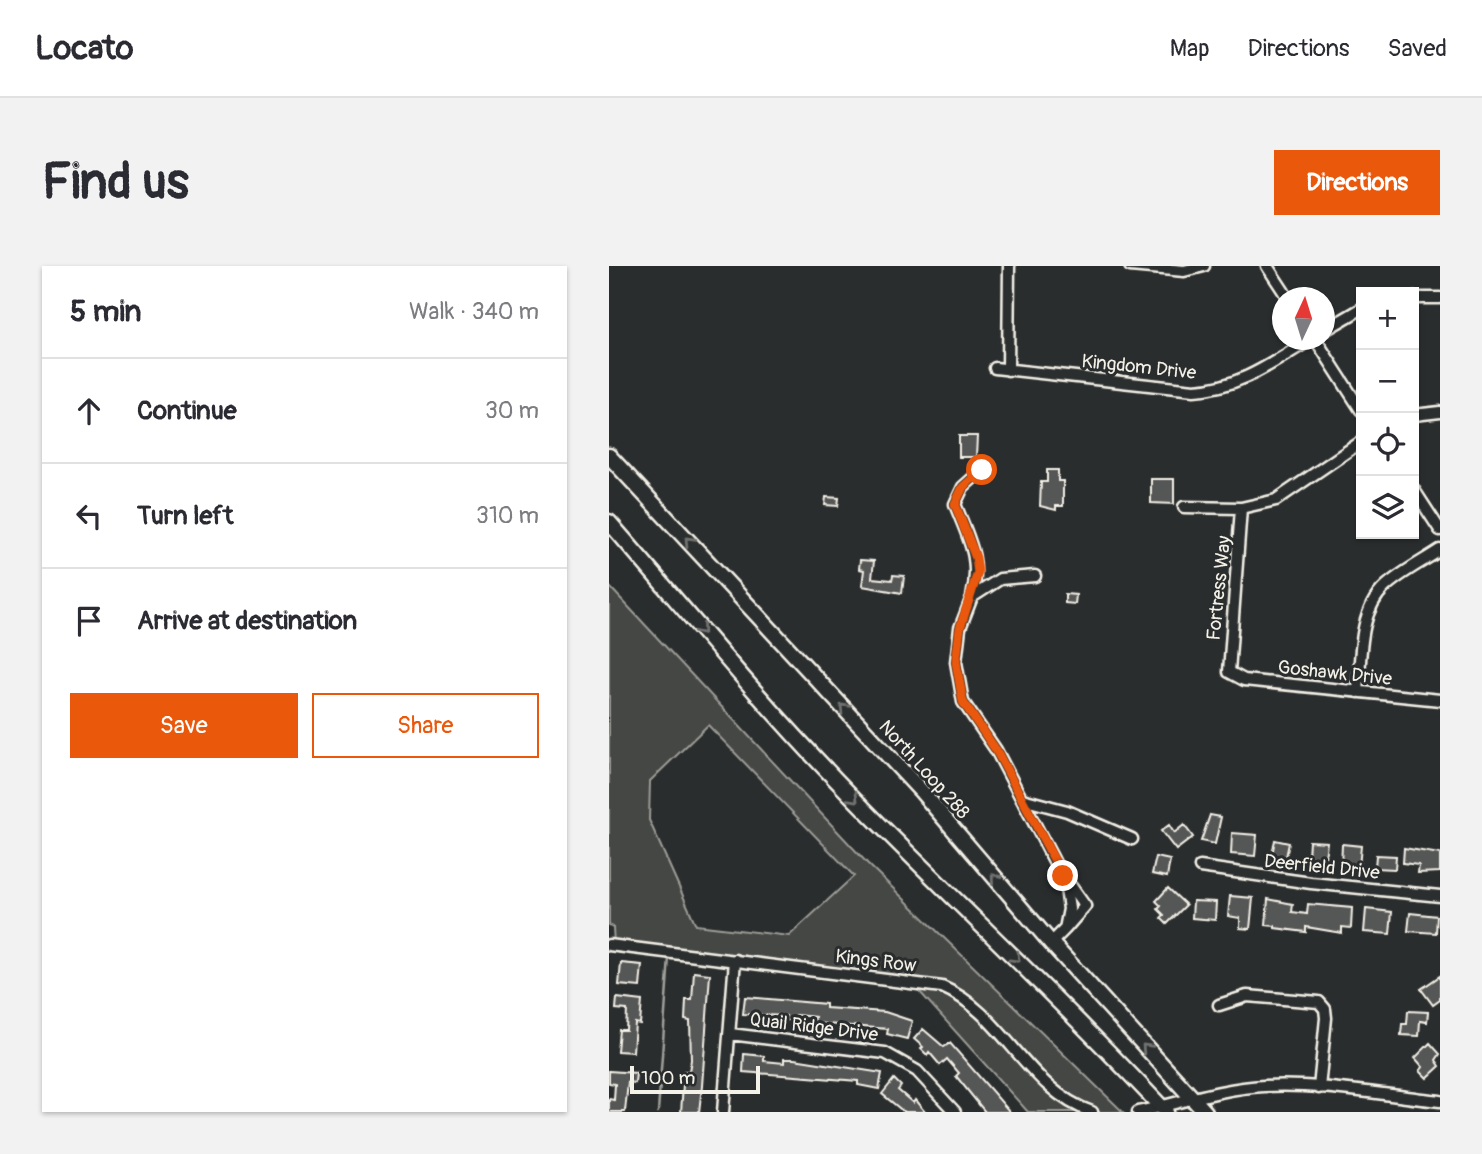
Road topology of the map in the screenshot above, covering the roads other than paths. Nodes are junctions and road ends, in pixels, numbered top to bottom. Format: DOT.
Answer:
graph roads {
  1 [pos="1009,266"];
  2 [pos="1130,266"];
  3 [pos="1204,266"];
  4 [pos="1267,266"];
  5 [pos="1281,287"];
  6 [pos="1419,298"];
  7 [pos="1440,298"];
  8 [pos="1356,312"];
  9 [pos="1335,324"];
  10 [pos="1294,350"];
  11 [pos="1322,350"];
  12 [pos="995,368"];
  13 [pos="1008,370"];
  14 [pos="1356,402"];
  15 [pos="1440,412"];
  16 [pos="1419,414"];
  17 [pos="1356,445"];
  18 [pos="609,456"];
  19 [pos="982,470"];
  20 [pos="1419,498"];
  21 [pos="1184,507"];
  22 [pos="1241,508"];
  23 [pos="609,522"];
  24 [pos="1440,530"];
  25 [pos="1440,551"];
  26 [pos="1035,576"];
  27 [pos="972,597"];
  28 [pos="1229,672"];
  29 [pos="1358,692"];
  30 [pos="1440,700"];
  31 [pos="1022,799"];
  32 [pos="1132,839"];
  33 [pos="1200,867"];
  34 [pos="1063,876"];
  35 [pos="1440,896"];
  36 [pos="1065,929"];
  37 [pos="1051,943"];
  38 [pos="609,945"];
  39 [pos="735,960"];
  40 [pos="1219,1005"];
  41 [pos="730,1034"];
  42 [pos="1319,1088"];
  43 [pos="1192,1098"];
  44 [pos="1440,1101"];
  45 [pos="1164,1110"];
  46 [pos="723,1112"];
  47 [pos="955,1112"];
  48 [pos="1092,1112"];
  49 [pos="1138,1112"];
  50 [pos="1205,1112"];
  1 -- 13 [label="street"];
  2 -- 3 [label="street"];
  4 -- 5 [label="street"];
  6 -- 7 [label="street"];
  8 -- 9 [label="street"];
  10 -- 13 [label="street, Kingdom Drive"];
  11 -- 14 [label="street"];
  12 -- 13 [label="street, Kingdom Drive"];
  15 -- 16 [label="street"];
  17 -- 22 [label="street"];
  37 -- 18 [label="highway, North Loop 288, one-way"];
  19 -- 27 [label="street"];
  20 -- 24 [label="street"];
  21 -- 22 [label="street"];
  22 -- 28 [label="street, Fortress Way"];
  23 -- 45 [label="highway, one-way"];
  25 -- 29 [label="street"];
  26 -- 27 [label="street"];
  27 -- 31 [label="street"];
  28 -- 29 [label="street, Goshawk Drive"];
  29 -- 30 [label="street, Goshawk Drive"];
  31 -- 32 [label="street"];
  31 -- 34 [label="street"];
  33 -- 35 [label="street, Deerfield Drive"];
  34 -- 36 [label="street"];
  34 -- 36 [label="street"];
  36 -- 37 [label="street"];
  43 -- 37 [label="highway, North Loop 288, one-way"];
  38 -- 39 [label="street, Kings Row"];
  39 -- 41 [label="street"];
  39 -- 48 [label="street, Kings Row"];
  40 -- 42 [label="street"];
  41 -- 46 [label="street"];
  41 -- 47 [label="street, Quail Ridge Drive"];
  42 -- 43 [label="street"];
  42 -- 44 [label="street"];
  43 -- 45 [label="street"];
  43 -- 50 [label="highway, North Loop 288"];
  45 -- 49 [label="street"];
}
